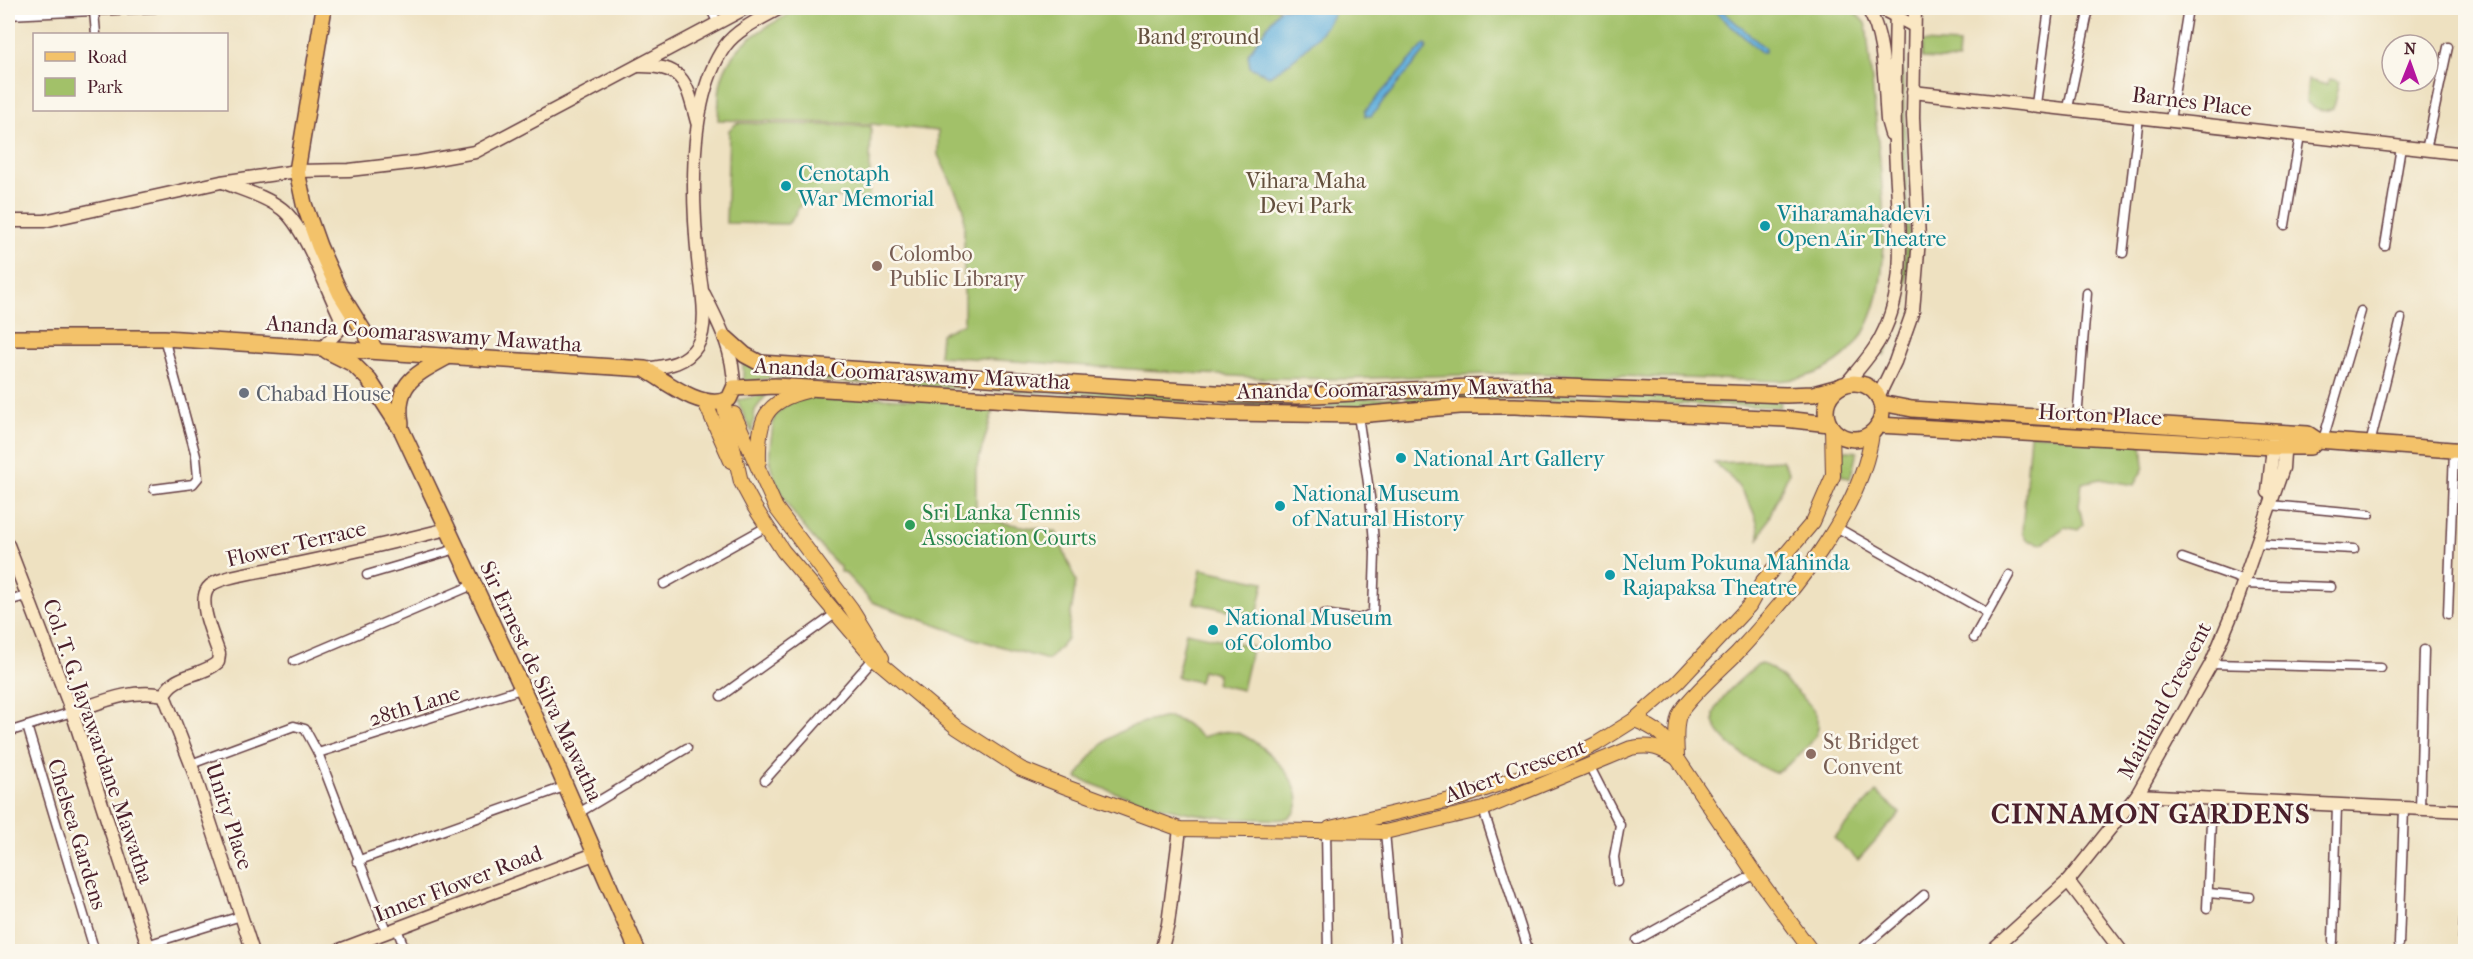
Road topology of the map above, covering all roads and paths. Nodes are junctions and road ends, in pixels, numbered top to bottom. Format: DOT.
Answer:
graph roads {
  1 [pos="155,8"];
  2 [pos="324,8"];
  3 [pos="710,8"];
  4 [pos="746,8"];
  5 [pos="780,8"];
  6 [pos="1868,8"];
  7 [pos="1880,8"];
  8 [pos="2049,8"];
  9 [pos="2090,8"];
  10 [pos="2188,8"];
  11 [pos="1912,9"];
  12 [pos="70,10"];
  13 [pos="94,11"];
  14 [pos="1896,13"];
  15 [pos="8,15"];
  16 [pos="718,23"];
  17 [pos="1914,26"];
  18 [pos="96,33"];
  19 [pos="2448,47"];
  20 [pos="633,66"];
  21 [pos="1913,92"];
  22 [pos="2036,104"];
  23 [pos="2068,108"];
  24 [pos="2139,116"];
  25 [pos="2170,120"];
  26 [pos="698,123"];
  27 [pos="2300,135"];
  28 [pos="1895,146"];
  29 [pos="2401,147"];
  30 [pos="2426,150"];
  31 [pos="2466,154"];
  32 [pos="297,171"];
  33 [pos="221,182"];
  34 [pos="8,221"];
  35 [pos="2285,225"];
  36 [pos="2385,246"];
  37 [pos="2123,253"];
  38 [pos="702,290"];
  39 [pos="2087,293"];
  40 [pos="2361,311"];
  41 [pos="2401,319"];
  42 [pos="8,338"];
  43 [pos="164,338"];
  44 [pos="726,338"];
  45 [pos="322,348"];
  46 [pos="376,351"];
  47 [pos="448,356"];
  48 [pos="645,369"];
  49 [pos="1842,386"];
  50 [pos="818,388"];
  51 [pos="728,396"];
  52 [pos="704,400"];
  53 [pos="1880,400"];
  54 [pos="1358,415"];
  55 [pos="2077,420"];
  56 [pos="1830,426"];
  57 [pos="1875,429"];
  58 [pos="402,431"];
  59 [pos="2280,440"];
  60 [pos="2320,440"];
  61 [pos="2370,444"];
  62 [pos="2462,448"];
  63 [pos="759,465"];
  64 [pos="741,482"];
  65 [pos="154,489"];
  66 [pos="2270,505"];
  67 [pos="2369,514"];
  68 [pos="2263,523"];
  69 [pos="766,526"];
  70 [pos="1836,527"];
  71 [pos="447,529"];
  72 [pos="2255,544"];
  73 [pos="8,545"];
  74 [pos="456,549"];
  75 [pos="2354,549"];
  76 [pos="2182,558"];
  77 [pos="367,575"];
  78 [pos="2009,575"];
  79 [pos="2243,582"];
  80 [pos="473,585"];
  81 [pos="664,585"];
  82 [pos="2331,587"];
  83 [pos="26,596"];
  84 [pos="8,601"];
  85 [pos="1988,613"];
  86 [pos="835,614"];
  87 [pos="1324,614"];
  88 [pos="2448,614"];
  89 [pos="1974,638"];
  90 [pos="2424,650"];
  91 [pos="874,658"];
  92 [pos="294,661"];
  93 [pos="2211,664"];
  94 [pos="2380,668"];
  95 [pos="892,675"];
  96 [pos="521,689"];
  97 [pos="164,694"];
  98 [pos="1663,694"];
  99 [pos="721,696"];
  100 [pos="72,712"];
  101 [pos="1680,714"];
  102 [pos="1634,720"];
  103 [pos="27,726"];
  104 [pos="8,732"];
  105 [pos="687,748"];
  106 [pos="318,753"];
  107 [pos="1677,758"];
  108 [pos="191,764"];
  109 [pos="1590,767"];
  110 [pos="1517,778"];
  111 [pos="765,780"];
  112 [pos="564,787"];
  113 [pos="2137,795"];
  114 [pos="1506,800"];
  115 [pos="2212,800"];
  116 [pos="2337,805"];
  117 [pos="1483,809"];
  118 [pos="2404,809"];
  119 [pos="2420,810"];
  120 [pos="2466,811"];
  121 [pos="578,814"];
  122 [pos="1180,829"];
  123 [pos="1326,830"];
  124 [pos="1385,832"];
  125 [pos="597,854"];
  126 [pos="357,861"];
  127 [pos="1755,874"];
  128 [pos="2068,881"];
  129 [pos="1617,882"];
  130 [pos="2209,892"];
  131 [pos="1924,895"];
  132 [pos="2466,896"];
  133 [pos="2250,897"];
  134 [pos="2207,908"];
  135 [pos="241,916"];
  136 [pos="392,931"];
  137 [pos="2463,939"];
  138 [pos="1637,940"];
  139 [pos="2333,941"];
  140 [pos="2399,944"];
  141 [pos="149,948"];
  142 [pos="95,951"];
  143 [pos="124,951"];
  144 [pos="253,951"];
  145 [pos="335,951"];
  146 [pos="406,951"];
  147 [pos="638,951"];
  148 [pos="1161,951"];
  149 [pos="1328,951"];
  150 [pos="1396,951"];
  151 [pos="1529,951"];
  152 [pos="1812,951"];
  153 [pos="1858,951"];
  154 [pos="1990,951"];
  155 [pos="2122,951"];
  1 -- 13 [label="street"];
  2 -- 32 [label="highway"];
  3 -- 16 [label="street"];
  4 -- 16 [label="main road"];
  5 -- 26 [label="main road"];
  6 -- 28 [label="main road"];
  7 -- 14 [label="main road"];
  8 -- 22 [label="street"];
  9 -- 23 [label="street"];
  10 -- 25 [label="street"];
  11 -- 17 [label="main road"];
  12 -- 13 [label="street"];
  12 -- 15 [label="street"];
  13 -- 18 [label="street"];
  14 -- 17 [label="main road"];
  14 -- 28 [label="main road"];
  16 -- 20 [label="main road"];
  17 -- 21 [label="main road"];
  19 -- 30 [label="street"];
  20 -- 26 [label="main road"];
  20 -- 32 [label="main road"];
  21 -- 22 [label="main road, Barnes Place"];
  21 -- 53 [label="main road"];
  22 -- 23 [label="main road, Barnes Place"];
  23 -- 24 [label="main road, Barnes Place"];
  24 -- 25 [label="main road, Barnes Place"];
  24 -- 37 [label="street"];
  25 -- 27 [label="main road, Barnes Place"];
  26 -- 38 [label="main road"];
  27 -- 29 [label="main road, Barnes Place"];
  27 -- 35 [label="street"];
  28 -- 49 [label="main road"];
  29 -- 30 [label="main road, Barnes Place"];
  29 -- 36 [label="street"];
  30 -- 31 [label="main road, Barnes Place"];
  32 -- 33 [label="main road"];
  32 -- 46 [label="highway"];
  33 -- 34 [label="main road"];
  33 -- 45 [label="main road"];
  38 -- 44 [label="main road"];
  38 -- 48 [label="main road"];
  39 -- 55 [label="street"];
  40 -- 60 [label="street"];
  41 -- 61 [label="street"];
  42 -- 43 [label="highway, Ananda Coomaraswamy Mawatha"];
  43 -- 45 [label="highway, Ananda Coomaraswamy Mawatha"];
  43 -- 65 [label="street"];
  44 -- 49 [label="highway, Ananda Coomaraswamy Mawatha"];
  44 -- 51 [label="main road"];
  45 -- 46 [label="highway, Ananda Coomaraswamy Mawatha"];
  45 -- 58 [label="highway, Sir Ernest de Silva Mawatha"];
  46 -- 47 [label="highway, Ananda Coomaraswamy Mawatha"];
  47 -- 48 [label="highway, Ananda Coomaraswamy Mawatha"];
  47 -- 58 [label="highway, Sir Ernest de Silva Mawatha"];
  48 -- 52 [label="highway, Ananda Coomaraswamy Mawatha"];
  49 -- 53 [label="highway"];
  49 -- 56 [label="highway"];
  50 -- 51 [label="highway, Ananda Coomaraswamy Mawatha"];
  50 -- 54 [label="highway, Ananda Coomaraswamy Mawatha"];
  50 -- 63 [label="main road"];
  51 -- 52 [label="highway, Ananda Coomaraswamy Mawatha"];
  51 -- 63 [label="main road"];
  51 -- 64 [label="main road"];
  52 -- 64 [label="main road"];
  53 -- 55 [label="highway, Horton Place"];
  53 -- 57 [label="highway"];
  54 -- 56 [label="highway, Ananda Coomaraswamy Mawatha"];
  54 -- 87 [label="street"];
  55 -- 59 [label="highway, Horton Place"];
  56 -- 57 [label="highway"];
  56 -- 98 [label="main road, Albert Crescent"];
  57 -- 59 [label="highway, Horton Place"];
  57 -- 70 [label="main road"];
  58 -- 71 [label="highway, Sir Ernest de Silva Mawatha"];
  59 -- 60 [label="highway, Horton Place"];
  59 -- 66 [label="main road, Maitland Crescent"];
  59 -- 68 [label="main road, Maitland Crescent"];
  60 -- 61 [label="highway, Horton Place"];
  61 -- 62 [label="highway, Horton Place"];
  62 -- 88 [label="street"];
  63 -- 95 [label="main road"];
  64 -- 69 [label="main road, Albert Crescent"];
  66 -- 67 [label="street"];
  66 -- 68 [label="main road, Maitland Crescent"];
  68 -- 72 [label="main road, Maitland Crescent"];
  69 -- 81 [label="street"];
  69 -- 86 [label="main road, Albert Crescent"];
  70 -- 85 [label="street"];
  70 -- 101 [label="main road"];
  71 -- 74 [label="highway, Sir Ernest de Silva Mawatha"];
  71 -- 97 [label="main road, Flower Terrace"];
  72 -- 75 [label="street"];
  72 -- 79 [label="main road, Maitland Crescent"];
  73 -- 83 [label="main road, Col. T. G. Jayawardane Mawatha"];
  74 -- 77 [label="street"];
  74 -- 80 [label="highway, Sir Ernest de Silva Mawatha"];
  76 -- 79 [label="street"];
  78 -- 85 [label="street"];
  79 -- 82 [label="street"];
  79 -- 93 [label="main road, Maitland Crescent"];
  80 -- 92 [label="street"];
  80 -- 96 [label="highway, Sir Ernest de Silva Mawatha"];
  83 -- 84 [label="street"];
  83 -- 100 [label="main road, Col. T. G. Jayawardane Mawatha"];
  85 -- 89 [label="street"];
  86 -- 91 [label="main road, Albert Crescent"];
  86 -- 99 [label="street"];
  90 -- 119 [label="street"];
  91 -- 95 [label="main road, Albert Crescent"];
  91 -- 111 [label="street"];
  93 -- 94 [label="street"];
  93 -- 113 [label="main road, Maitland Crescent"];
  95 -- 122 [label="main road, Albert Crescent"];
  96 -- 106 [label="street, 28th Lane"];
  96 -- 112 [label="highway, Sir Ernest de Silva Mawatha"];
  97 -- 100 [label="main road"];
  97 -- 108 [label="main road, Unity Place"];
  98 -- 101 [label="main road"];
  98 -- 102 [label="main road, Albert Crescent"];
  100 -- 103 [label="street"];
  100 -- 141 [label="main road, Col. T. G. Jayawardane Mawatha"];
  101 -- 107 [label="main road"];
  102 -- 107 [label="main road"];
  102 -- 110 [label="main road, Albert Crescent"];
  103 -- 104 [label="street"];
  103 -- 142 [label="street, Chelsea Gardens"];
  105 -- 121 [label="street"];
  106 -- 108 [label="street"];
  106 -- 126 [label="street"];
  107 -- 109 [label="main road, Albert Crescent"];
  107 -- 127 [label="main road"];
  108 -- 135 [label="main road, Unity Place"];
  109 -- 114 [label="main road, Albert Crescent"];
  109 -- 129 [label="street"];
  110 -- 114 [label="main road"];
  110 -- 123 [label="main road, Albert Crescent"];
  112 -- 121 [label="highway, Sir Ernest de Silva Mawatha"];
  112 -- 126 [label="street"];
  113 -- 115 [label="main road"];
  113 -- 128 [label="main road, Maitland Crescent"];
  114 -- 117 [label="main road, Albert Crescent"];
  115 -- 116 [label="main road"];
  115 -- 130 [label="street"];
  116 -- 118 [label="main road"];
  116 -- 139 [label="street"];
  117 -- 124 [label="main road, Albert Crescent"];
  117 -- 151 [label="street"];
  118 -- 119 [label="main road"];
  118 -- 140 [label="street"];
  119 -- 120 [label="main road"];
  121 -- 125 [label="highway, Sir Ernest de Silva Mawatha"];
  122 -- 123 [label="main road, Albert Crescent"];
  122 -- 148 [label="main road"];
  123 -- 124 [label="main road, Albert Crescent"];
  123 -- 149 [label="street"];
  124 -- 150 [label="street"];
  125 -- 136 [label="main road, Inner Flower Road"];
  125 -- 147 [label="highway, Sir Ernest de Silva Mawatha"];
  126 -- 136 [label="street"];
  127 -- 138 [label="street"];
  127 -- 152 [label="main road"];
  128 -- 154 [label="main road, Maitland Crescent"];
  128 -- 155 [label="main road"];
  130 -- 133 [label="street"];
  130 -- 134 [label="street"];
  131 -- 153 [label="street"];
  132 -- 137 [label="street"];
  135 -- 141 [label="street"];
  135 -- 144 [label="main road, Unity Place"];
  136 -- 145 [label="main road, Inner Flower Road"];
  136 -- 146 [label="street"];
  141 -- 143 [label="street"];
}
